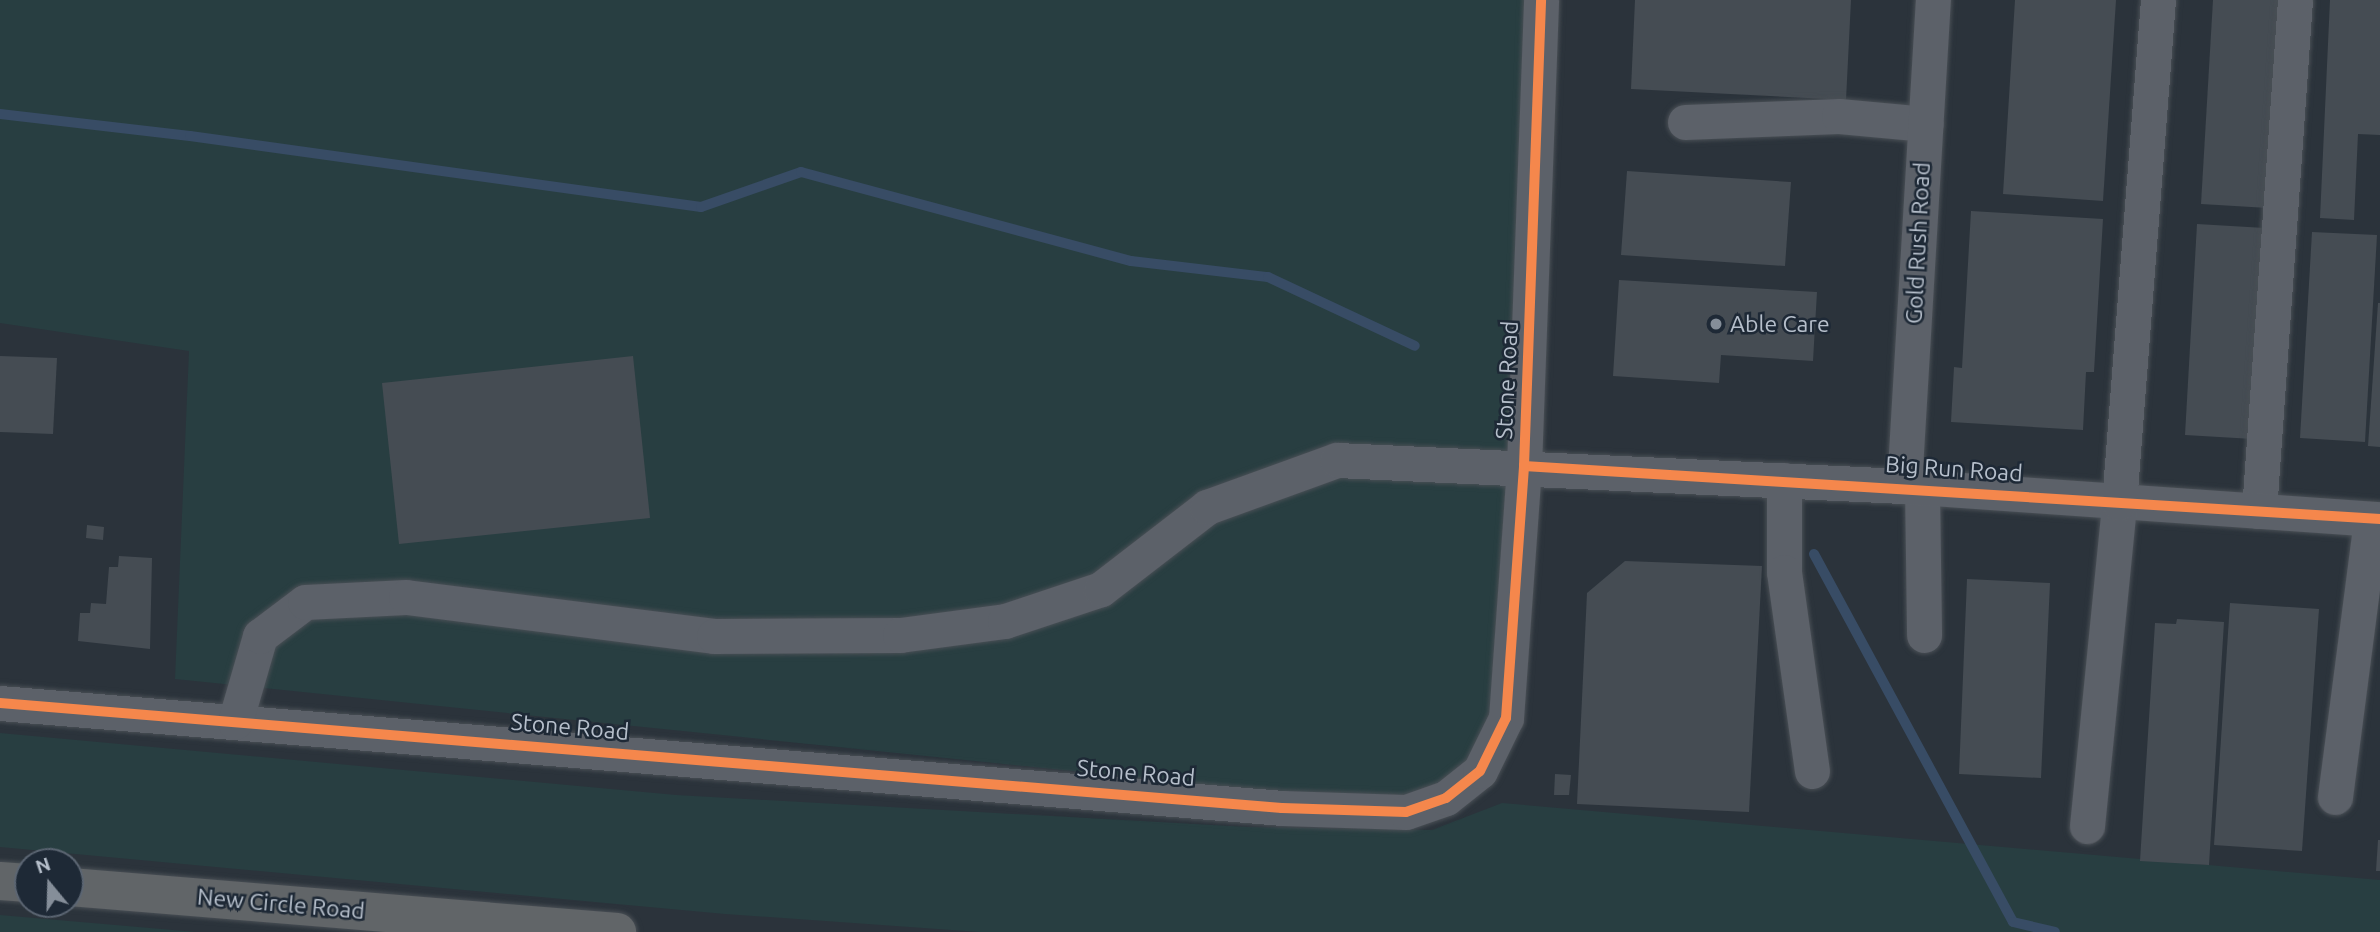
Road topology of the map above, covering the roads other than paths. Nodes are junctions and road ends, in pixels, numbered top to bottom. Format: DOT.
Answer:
graph roads {
  1 [pos="1541,0"];
  2 [pos="1933,0"];
  3 [pos="2158,0"];
  4 [pos="2295,0"];
  5 [pos="1685,122"];
  6 [pos="1926,124"];
  7 [pos="1524,466"];
  8 [pos="1784,480"];
  9 [pos="1913,487"];
  10 [pos="2119,503"];
  11 [pos="2259,512"];
  12 [pos="2376,519"];
  13 [pos="1924,635"];
  14 [pos="0,703"];
  15 [pos="235,722"];
  16 [pos="1812,771"];
  17 [pos="2335,797"];
  18 [pos="2087,826"];
  19 [pos="84,888"];
  20 [pos="617,932"];
  1 -- 7 [label="street, Stone Road"];
  2 -- 6 [label="street, Gold Rush Road"];
  3 -- 10 [label="street"];
  4 -- 11 [label="street"];
  5 -- 6 [label="street"];
  6 -- 9 [label="street, Gold Rush Road"];
  7 -- 8 [label="street, Big Run Road"];
  7 -- 15 [label="street, Big Run Road"];
  7 -- 15 [label="street, Stone Road"];
  8 -- 9 [label="street, Big Run Road"];
  8 -- 16 [label="street"];
  9 -- 10 [label="street, Big Run Road"];
  9 -- 13 [label="street, Gold Rush Road"];
  10 -- 11 [label="street, Big Run Road"];
  10 -- 18 [label="street"];
  11 -- 12 [label="street, Big Run Road"];
  12 -- 17 [label="street"];
  14 -- 15 [label="street, Stone Road"];
  19 -- 20 [label="highway, New Circle Road"];
}
